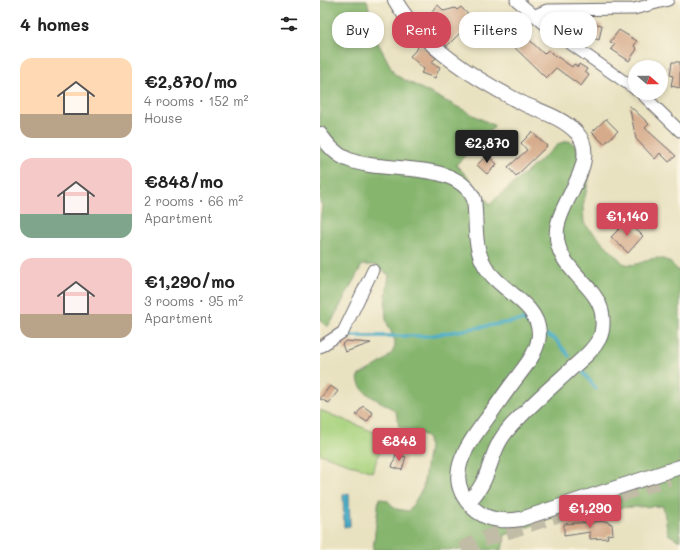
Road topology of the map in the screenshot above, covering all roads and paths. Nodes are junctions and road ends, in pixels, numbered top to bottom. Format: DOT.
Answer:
graph roads {
  1 [pos="395,0"];
  2 [pos="516,0"];
  3 [pos="668,0"];
  4 [pos="533,16"];
  5 [pos="628,84"];
  6 [pos="648,100"];
  7 [pos="680,131"];
  8 [pos="320,134"];
  9 [pos="373,270"];
  10 [pos="320,347"];
  11 [pos="680,467"];
  12 [pos="468,502"];
  1 -- 12 [label="main road"];
  2 -- 4 [label="street"];
  3 -- 4 [label="street"];
  4 -- 5 [label="street"];
  6 -- 7 [label="street"];
  8 -- 12 [label="main road"];
  9 -- 10 [label="street"];
  11 -- 12 [label="main road"];
}
